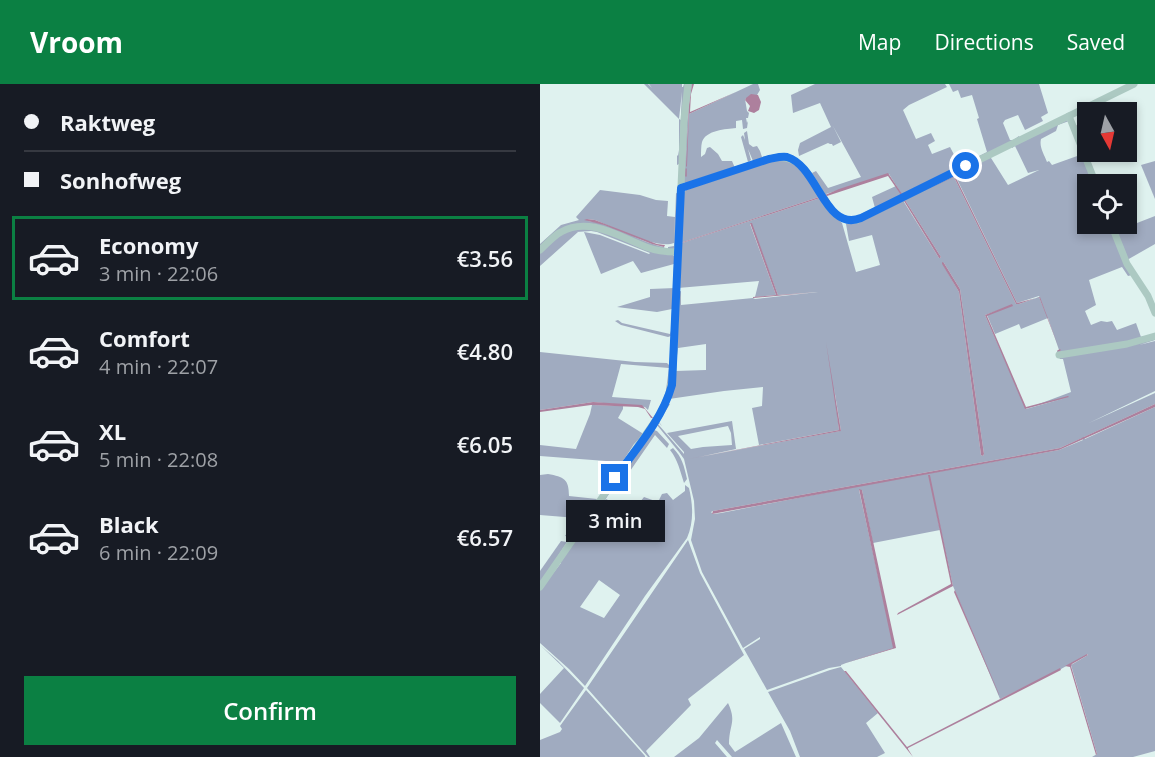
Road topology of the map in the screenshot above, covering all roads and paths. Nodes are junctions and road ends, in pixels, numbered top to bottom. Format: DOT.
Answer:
graph roads {
  1 [pos="688,84"];
  2 [pos="1134,84"];
  3 [pos="1070,116"];
  4 [pos="1092,174"];
  5 [pos="681,188"];
  6 [pos="1115,234"];
  7 [pos="540,250"];
  8 [pos="678,252"];
  9 [pos="1154,311"];
  10 [pos="1155,336"];
  11 [pos="1059,355"];
  12 [pos="540,587"];
  1 -- 5 [label="street"];
  2 -- 3 [label="street"];
  3 -- 4 [label="street"];
  3 -- 5 [label="street"];
  5 -- 8 [label="street"];
  6 -- 9 [label="street"];
  7 -- 8 [label="street"];
  8 -- 12 [label="street"];
  10 -- 11 [label="street"];
}
